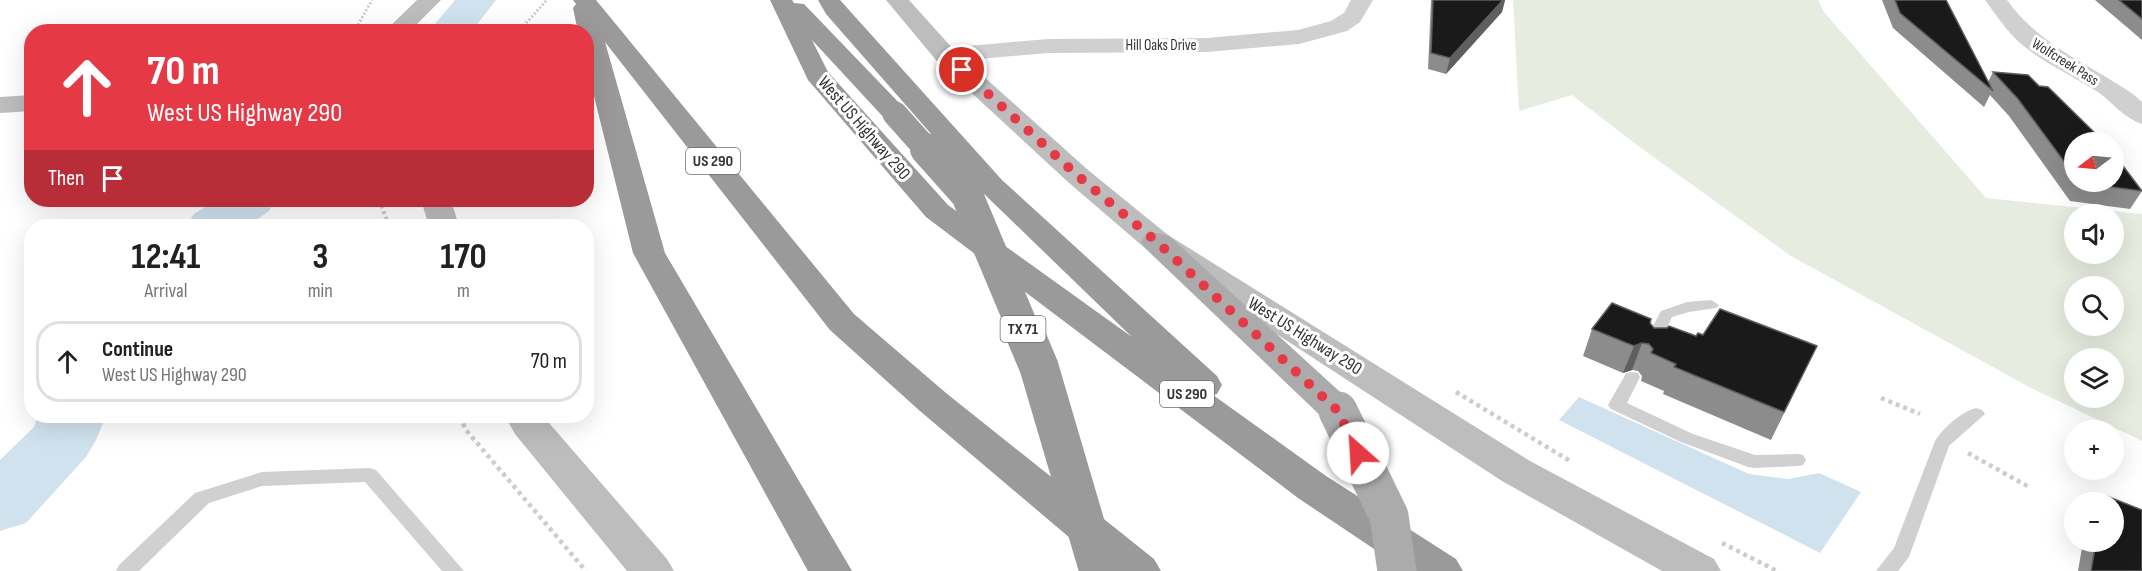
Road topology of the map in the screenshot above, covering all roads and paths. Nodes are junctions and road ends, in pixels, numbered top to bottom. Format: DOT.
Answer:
graph roads {
  1 [pos="372,0"];
  2 [pos="430,0"];
  3 [pos="441,0"];
  4 [pos="547,0"];
  5 [pos="583,0"];
  6 [pos="781,0"];
  7 [pos="787,0"];
  8 [pos="829,0"];
  9 [pos="897,0"];
  10 [pos="1362,0"];
  11 [pos="1996,0"];
  12 [pos="358,24"];
  13 [pos="404,24"];
  14 [pos="434,24"];
  15 [pos="525,24"];
  16 [pos="589,24"];
  17 [pos="594,42"];
  18 [pos="945,55"];
  19 [pos="2130,96"];
  20 [pos="24,104"];
  21 [pos="0,105"];
  22 [pos="2142,116"];
  23 [pos="1157,242"];
  24 [pos="1711,305"];
  25 [pos="1650,349"];
  26 [pos="1632,377"];
  27 [pos="1453,390"];
  28 [pos="1881,398"];
  29 [pos="1920,414"];
  30 [pos="1976,414"];
  31 [pos="463,423"];
  32 [pos="528,423"];
  33 [pos="1968,453"];
  34 [pos="1797,460"];
  35 [pos="1576,465"];
  36 [pos="1312,487"];
  37 [pos="2029,487"];
  38 [pos="1706,555"];
  39 [pos="126,571"];
  40 [pos="454,571"];
  41 [pos="586,571"];
  42 [pos="652,571"];
  43 [pos="830,571"];
  44 [pos="1099,571"];
  45 [pos="1139,571"];
  46 [pos="1397,571"];
  47 [pos="1441,571"];
  48 [pos="1777,571"];
  49 [pos="1886,571"];
  1 -- 12 [label="path"];
  2 -- 13 [label="main road"];
  3 -- 14 [label="main road"];
  4 -- 15 [label="path"];
  5 -- 16 [label="highway"];
  5 -- 45 [label="highway, US 290"];
  6 -- 36 [label="highway, West US Highway 290 / US 290"];
  7 -- 44 [label="highway, TX 71, bridge"];
  8 -- 36 [label="highway"];
  9 -- 18 [label="main road, West US Highway 290"];
  10 -- 18 [label="street, Hill Oaks Drive"];
  11 -- 19 [label="street, Wolfcreek Pass"];
  17 -- 43 [label="highway"];
  18 -- 23 [label="main road, West US Highway 290"];
  19 -- 22 [label="street, Wolfcreek Pass"];
  20 -- 21 [label="main road"];
  23 -- 38 [label="main road, West US Highway 290"];
  23 -- 46 [label="main road, bridge"];
  24 -- 25 [label="lane"];
  26 -- 34 [label="lane"];
  27 -- 35 [label="path"];
  28 -- 29 [label="path"];
  30 -- 49 [label="lane"];
  31 -- 41 [label="path"];
  32 -- 42 [label="main road"];
  33 -- 37 [label="path"];
  36 -- 47 [label="highway, West US Highway 290 / US 290"];
  38 -- 48 [label="path"];
  39 -- 40 [label="lane"];
}
